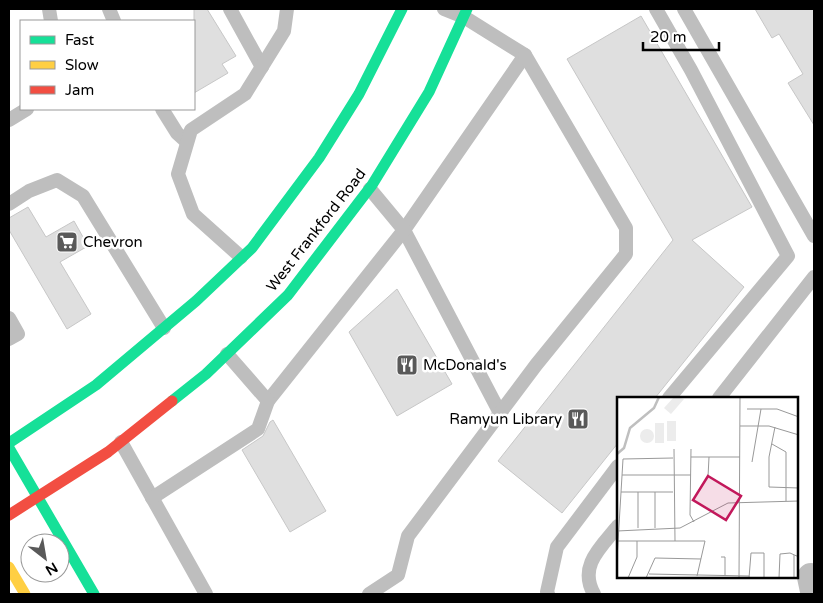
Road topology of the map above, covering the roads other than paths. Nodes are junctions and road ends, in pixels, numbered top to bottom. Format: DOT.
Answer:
graph roads {
  1 [pos="230,9"];
  2 [pos="287,9"];
  3 [pos="402,9"];
  4 [pos="444,9"];
  5 [pos="656,9"];
  6 [pos="684,9"];
  7 [pos="466,13"];
  8 [pos="525,55"];
  9 [pos="262,67"];
  10 [pos="26,110"];
  11 [pos="163,110"];
  12 [pos="9,120"];
  13 [pos="187,142"];
  14 [pos="370,189"];
  15 [pos="9,204"];
  16 [pos="404,230"];
  17 [pos="814,236"];
  18 [pos="241,258"];
  19 [pos="814,277"];
  20 [pos="9,318"];
  21 [pos="164,328"];
  22 [pos="9,339"];
  23 [pos="227,354"];
  24 [pos="670,397"];
  25 [pos="720,397"];
  26 [pos="268,401"];
  27 [pos="500,413"];
  28 [pos="9,442"];
  29 [pos="122,442"];
  30 [pos="9,448"];
  31 [pos="617,467"];
  32 [pos="37,495"];
  33 [pos="152,498"];
  34 [pos="9,515"];
  35 [pos="617,527"];
  36 [pos="9,567"];
  37 [pos="25,594"];
  38 [pos="94,594"];
  39 [pos="206,594"];
  40 [pos="369,594"];
  41 [pos="548,594"];
  42 [pos="594,594"];
  1 -- 9 [label="lane"];
  2 -- 9 [label="lane"];
  3 -- 18 [label="main road"];
  4 -- 7 [label="lane"];
  5 -- 24 [label="lane"];
  6 -- 17 [label="lane"];
  7 -- 8 [label="lane"];
  7 -- 14 [label="main road, West Frankford Road"];
  8 -- 16 [label="lane"];
  8 -- 27 [label="lane"];
  9 -- 13 [label="lane"];
  10 -- 12 [label="lane"];
  11 -- 13 [label="lane"];
  13 -- 18 [label="lane"];
  14 -- 16 [label="lane"];
  14 -- 23 [label="main road, West Frankford Road"];
  15 -- 21 [label="lane"];
  16 -- 26 [label="lane"];
  16 -- 27 [label="lane"];
  18 -- 21 [label="main road"];
  19 -- 25 [label="lane"];
  20 -- 22 [label="lane"];
  21 -- 28 [label="main road"];
  23 -- 26 [label="lane"];
  23 -- 29 [label="main road, West Frankford Road"];
  26 -- 33 [label="lane"];
  27 -- 40 [label="lane"];
  29 -- 32 [label="main road, West Frankford Road"];
  29 -- 33 [label="lane"];
  30 -- 32 [label="main road"];
  31 -- 41 [label="lane"];
  32 -- 34 [label="main road, West Frankford Road"];
  32 -- 38 [label="main road"];
  33 -- 39 [label="lane"];
  35 -- 42 [label="lane"];
  36 -- 37 [label="main road"];
}
